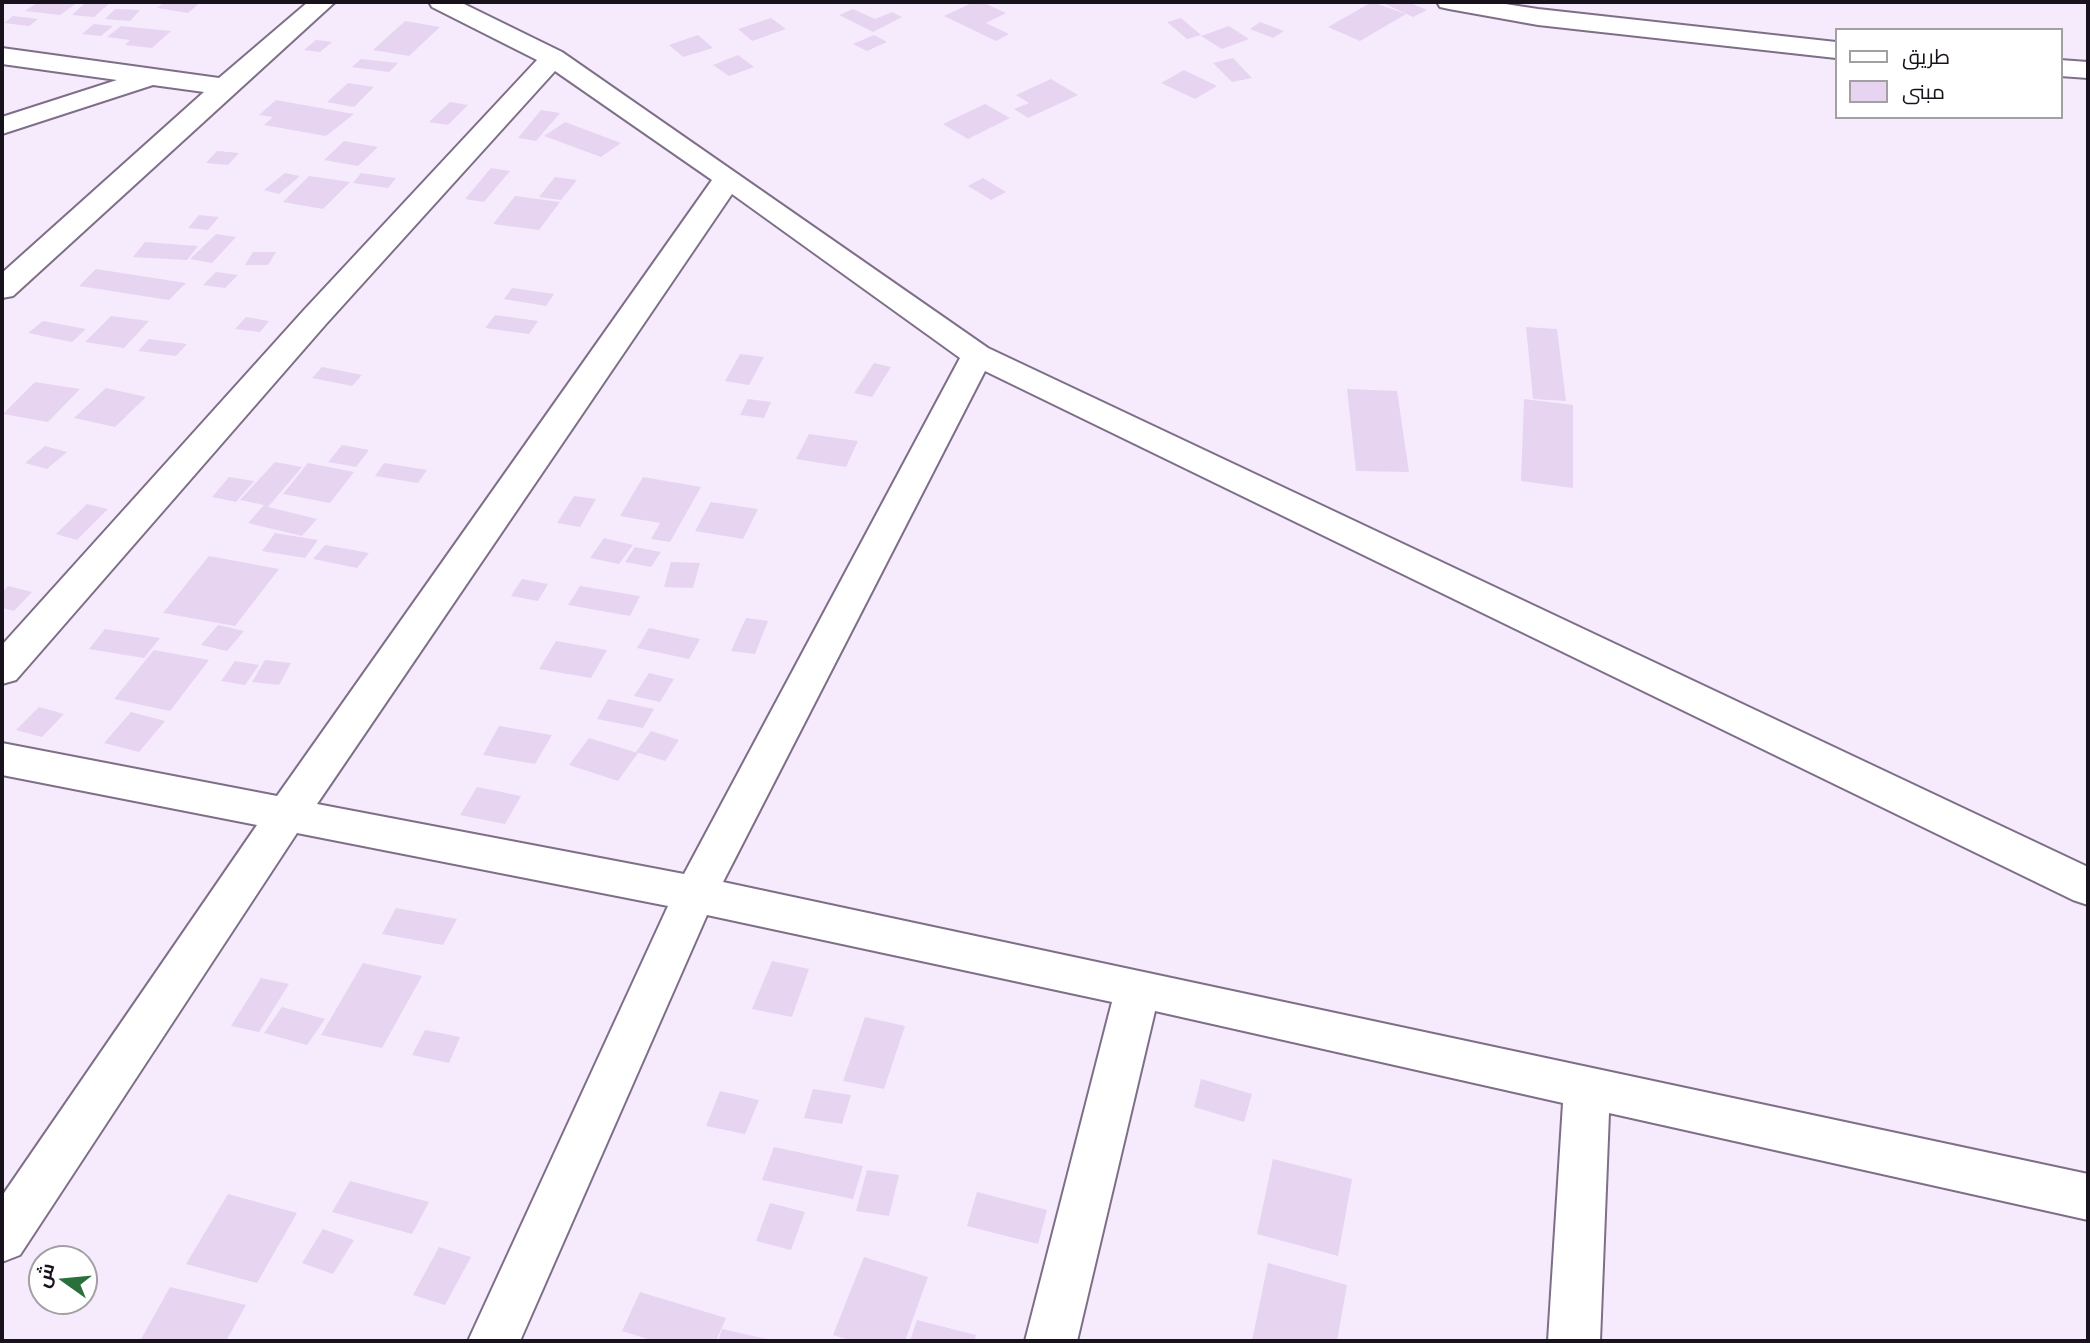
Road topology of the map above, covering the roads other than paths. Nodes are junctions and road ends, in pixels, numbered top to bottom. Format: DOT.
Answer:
graph roads {
  1 [pos="323,2"];
  2 [pos="441,2"];
  3 [pos="1449,2"];
  4 [pos="1834,50"];
  5 [pos="2,56"];
  6 [pos="553,58"];
  7 [pos="2062,68"];
  8 [pos="2088,70"];
  9 [pos="153,77"];
  10 [pos="226,88"];
  11 [pos="2,126"];
  12 [pos="728,178"];
  13 [pos="2,289"];
  14 [pos="977,355"];
  15 [pos="2,670"];
  16 [pos="2,760"];
  17 [pos="287,815"];
  18 [pos="2088,887"];
  19 [pos="695,894"];
  20 [pos="1138,988"];
  21 [pos="1587,1087"];
  22 [pos="2088,1197"];
  23 [pos="2,1238"];
  24 [pos="494,1341"];
  25 [pos="1051,1341"];
  26 [pos="1574,1341"];
  1 -- 10 [label="street"];
  2 -- 6 [label="street"];
  3 -- 4 [label="street"];
  5 -- 9 [label="street"];
  6 -- 12 [label="street"];
  6 -- 15 [label="street"];
  7 -- 8 [label="street"];
  9 -- 10 [label="street"];
  9 -- 11 [label="street"];
  10 -- 13 [label="street"];
  12 -- 14 [label="street"];
  12 -- 17 [label="street"];
  14 -- 18 [label="street"];
  14 -- 19 [label="street"];
  16 -- 17 [label="street"];
  17 -- 19 [label="street"];
  17 -- 23 [label="street"];
  19 -- 20 [label="street"];
  19 -- 24 [label="street"];
  20 -- 21 [label="street"];
  20 -- 25 [label="street"];
  21 -- 22 [label="street"];
  21 -- 26 [label="street"];
}
